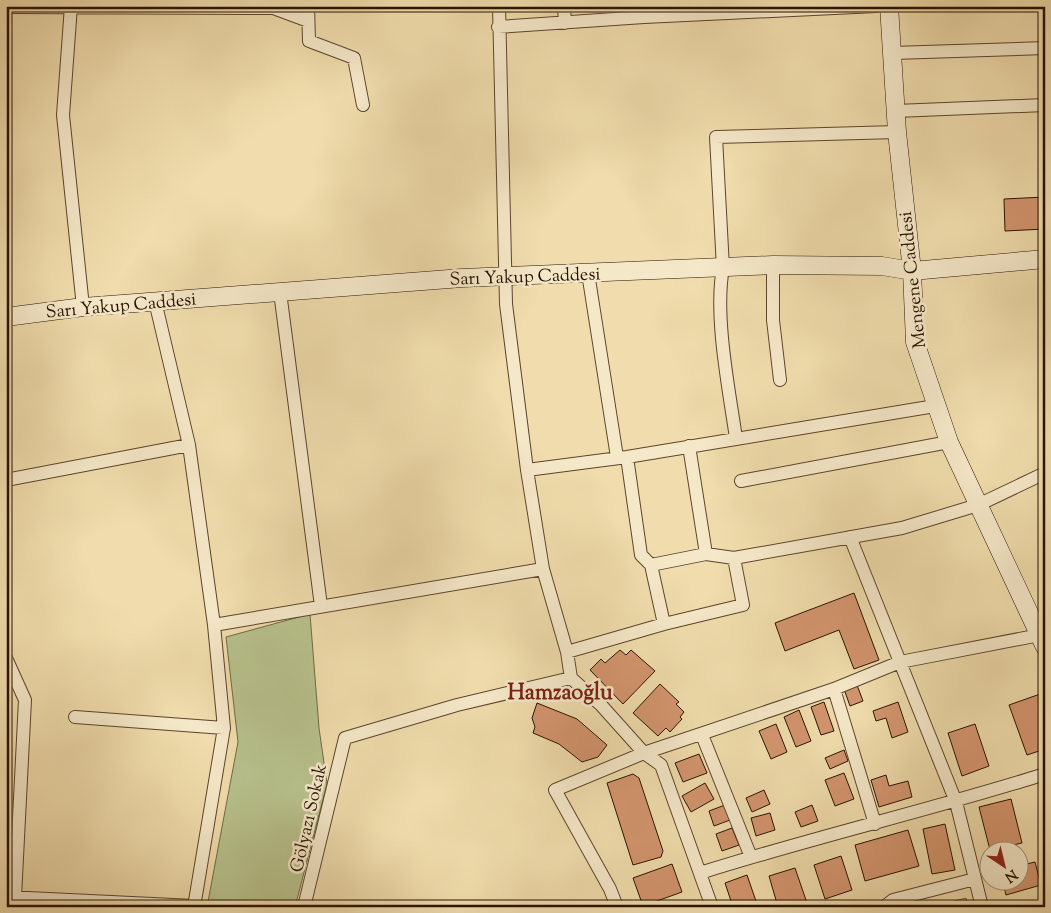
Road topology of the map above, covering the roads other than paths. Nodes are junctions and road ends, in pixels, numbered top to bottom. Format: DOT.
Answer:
graph roads {
  1 [pos="308,6"];
  2 [pos="499,6"];
  3 [pos="564,6"];
  4 [pos="876,6"];
  5 [pos="889,6"];
  6 [pos="6,7"];
  7 [pos="24,7"];
  8 [pos="71,7"];
  9 [pos="273,7"];
  10 [pos="643,12"];
  11 [pos="308,21"];
  12 [pos="565,23"];
  13 [pos="498,27"];
  14 [pos="1045,48"];
  15 [pos="893,54"];
  16 [pos="363,105"];
  17 [pos="1045,105"];
  18 [pos="896,111"];
  19 [pos="896,132"];
  20 [pos="1045,259"];
  21 [pos="773,265"];
  22 [pos="723,268"];
  23 [pos="912,271"];
  24 [pos="588,273"];
  25 [pos="505,276"];
  26 [pos="280,292"];
  27 [pos="155,301"];
  28 [pos="83,307"];
  29 [pos="6,317"];
  30 [pos="780,380"];
  31 [pos="935,406"];
  32 [pos="736,438"];
  33 [pos="949,442"];
  34 [pos="189,445"];
  35 [pos="690,446"];
  36 [pos="622,457"];
  37 [pos="528,470"];
  38 [pos="1045,474"];
  39 [pos="6,480"];
  40 [pos="741,481"];
  41 [pos="978,505"];
  42 [pos="850,537"];
  43 [pos="706,554"];
  44 [pos="734,558"];
  45 [pos="651,566"];
  46 [pos="543,569"];
  47 [pos="321,606"];
  48 [pos="664,624"];
  49 [pos="214,625"];
  50 [pos="1042,641"];
  51 [pos="567,652"];
  52 [pos="6,658"];
  53 [pos="900,662"];
  54 [pos="571,678"];
  55 [pos="834,689"];
  56 [pos="75,717"];
  57 [pos="224,728"];
  58 [pos="702,735"];
  59 [pos="644,753"];
  60 [pos="1045,774"];
  61 [pos="956,802"];
  62 [pos="875,824"];
  63 [pos="751,857"];
  64 [pos="700,872"];
  65 [pos="975,878"];
  66 [pos="10,897"];
  67 [pos="194,906"];
  68 [pos="304,907"];
  69 [pos="617,907"];
  70 [pos="712,907"];
  71 [pos="884,907"];
  72 [pos="982,907"];
  1 -- 11 [label="street"];
  2 -- 13 [label="street"];
  3 -- 12 [label="street"];
  4 -- 10 [label="street"];
  5 -- 15 [label="street, Mengene Caddesi"];
  6 -- 7 [label="street"];
  7 -- 8 [label="street"];
  8 -- 9 [label="street"];
  8 -- 28 [label="street"];
  9 -- 11 [label="street"];
  10 -- 12 [label="street"];
  11 -- 16 [label="street"];
  12 -- 13 [label="street"];
  13 -- 25 [label="street"];
  14 -- 15 [label="street"];
  15 -- 18 [label="street, Mengene Caddesi"];
  17 -- 18 [label="street"];
  18 -- 19 [label="street, Mengene Caddesi"];
  19 -- 22 [label="street"];
  19 -- 23 [label="street, Mengene Caddesi"];
  20 -- 23 [label="street, Sarı Yakup Caddesi"];
  21 -- 22 [label="street, Sarı Yakup Caddesi"];
  21 -- 23 [label="street, Sarı Yakup Caddesi"];
  21 -- 30 [label="street"];
  22 -- 24 [label="street, Sarı Yakup Caddesi"];
  22 -- 32 [label="street"];
  23 -- 31 [label="street, Mengene Caddesi"];
  24 -- 25 [label="street, Sarı Yakup Caddesi"];
  24 -- 36 [label="street"];
  25 -- 26 [label="street, Sarı Yakup Caddesi"];
  25 -- 37 [label="street"];
  26 -- 27 [label="street, Sarı Yakup Caddesi"];
  26 -- 47 [label="street"];
  27 -- 28 [label="street, Sarı Yakup Caddesi"];
  27 -- 34 [label="street"];
  28 -- 29 [label="street, Sarı Yakup Caddesi"];
  31 -- 32 [label="street"];
  31 -- 33 [label="street, Mengene Caddesi"];
  32 -- 35 [label="street"];
  33 -- 40 [label="street"];
  33 -- 41 [label="street, Mengene Caddesi"];
  34 -- 39 [label="street"];
  34 -- 49 [label="street"];
  35 -- 36 [label="street"];
  35 -- 43 [label="street"];
  36 -- 37 [label="street"];
  36 -- 45 [label="street"];
  37 -- 46 [label="street"];
  38 -- 41 [label="street"];
  41 -- 42 [label="street"];
  41 -- 50 [label="street, Mengene Caddesi"];
  42 -- 44 [label="street"];
  42 -- 53 [label="street"];
  43 -- 44 [label="street"];
  43 -- 45 [label="street"];
  44 -- 48 [label="street"];
  45 -- 48 [label="street"];
  46 -- 47 [label="street"];
  46 -- 51 [label="street"];
  47 -- 49 [label="street"];
  48 -- 51 [label="street"];
  49 -- 57 [label="street"];
  50 -- 53 [label="street"];
  51 -- 54 [label="street"];
  52 -- 66 [label="street"];
  53 -- 55 [label="street"];
  53 -- 61 [label="street"];
  54 -- 59 [label="street"];
  54 -- 68 [label="street, Gölyazı Sokak"];
  55 -- 58 [label="street"];
  55 -- 62 [label="street"];
  56 -- 57 [label="street"];
  57 -- 67 [label="street"];
  58 -- 59 [label="street"];
  58 -- 63 [label="street"];
  59 -- 64 [label="street"];
  59 -- 69 [label="street"];
  60 -- 61 [label="street"];
  61 -- 62 [label="street"];
  61 -- 65 [label="street"];
  62 -- 63 [label="street"];
  63 -- 64 [label="street"];
  64 -- 70 [label="street"];
  65 -- 71 [label="street"];
  65 -- 72 [label="street"];
  66 -- 67 [label="street"];
}
